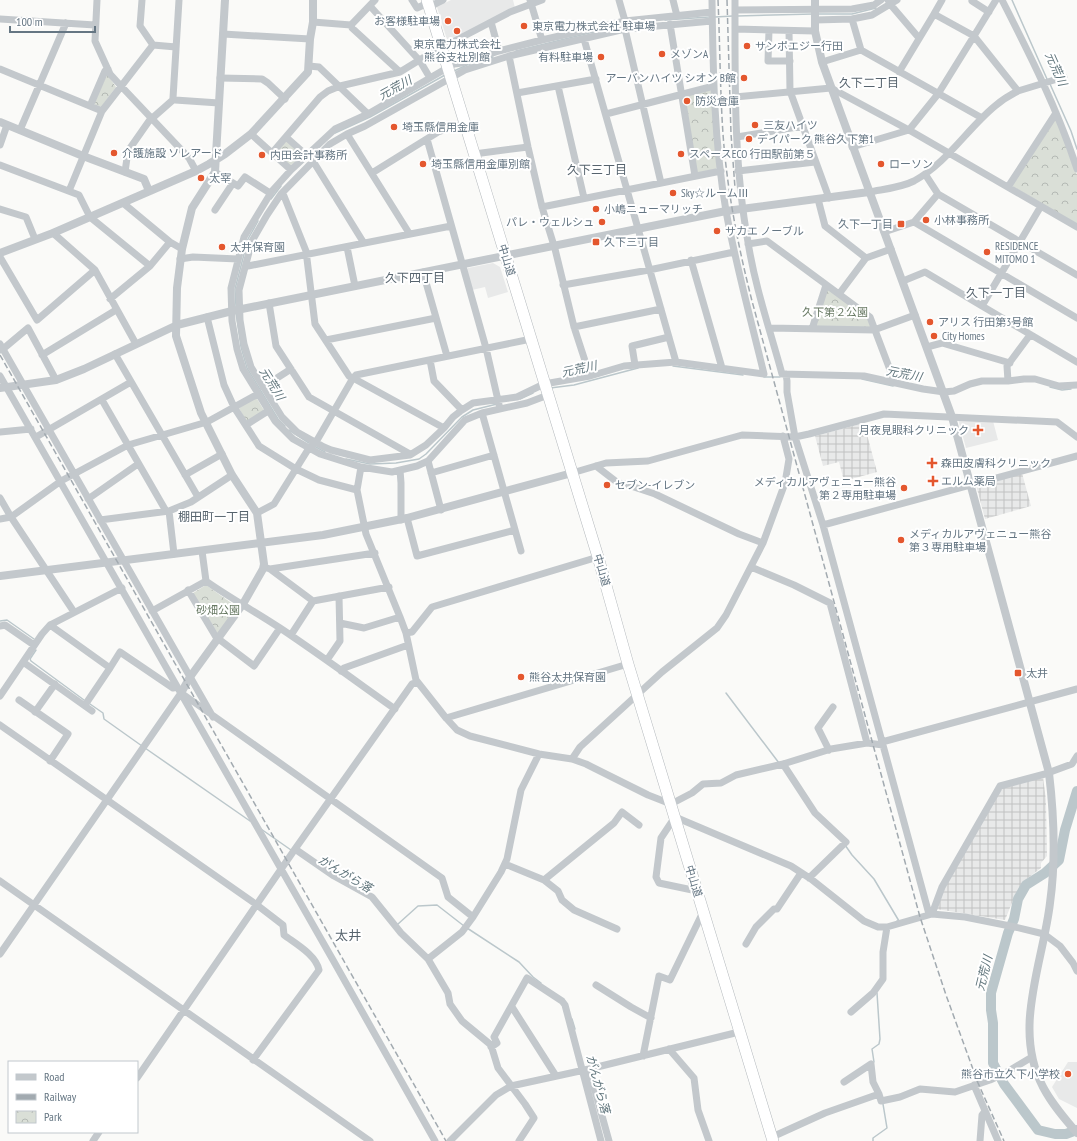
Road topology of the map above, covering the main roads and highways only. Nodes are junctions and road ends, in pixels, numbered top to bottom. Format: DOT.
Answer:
graph roads {
  1 [pos="428,3"];
  2 [pos="772,1139"];
  1 -- 2 [label="highway, 中山道"];
}
